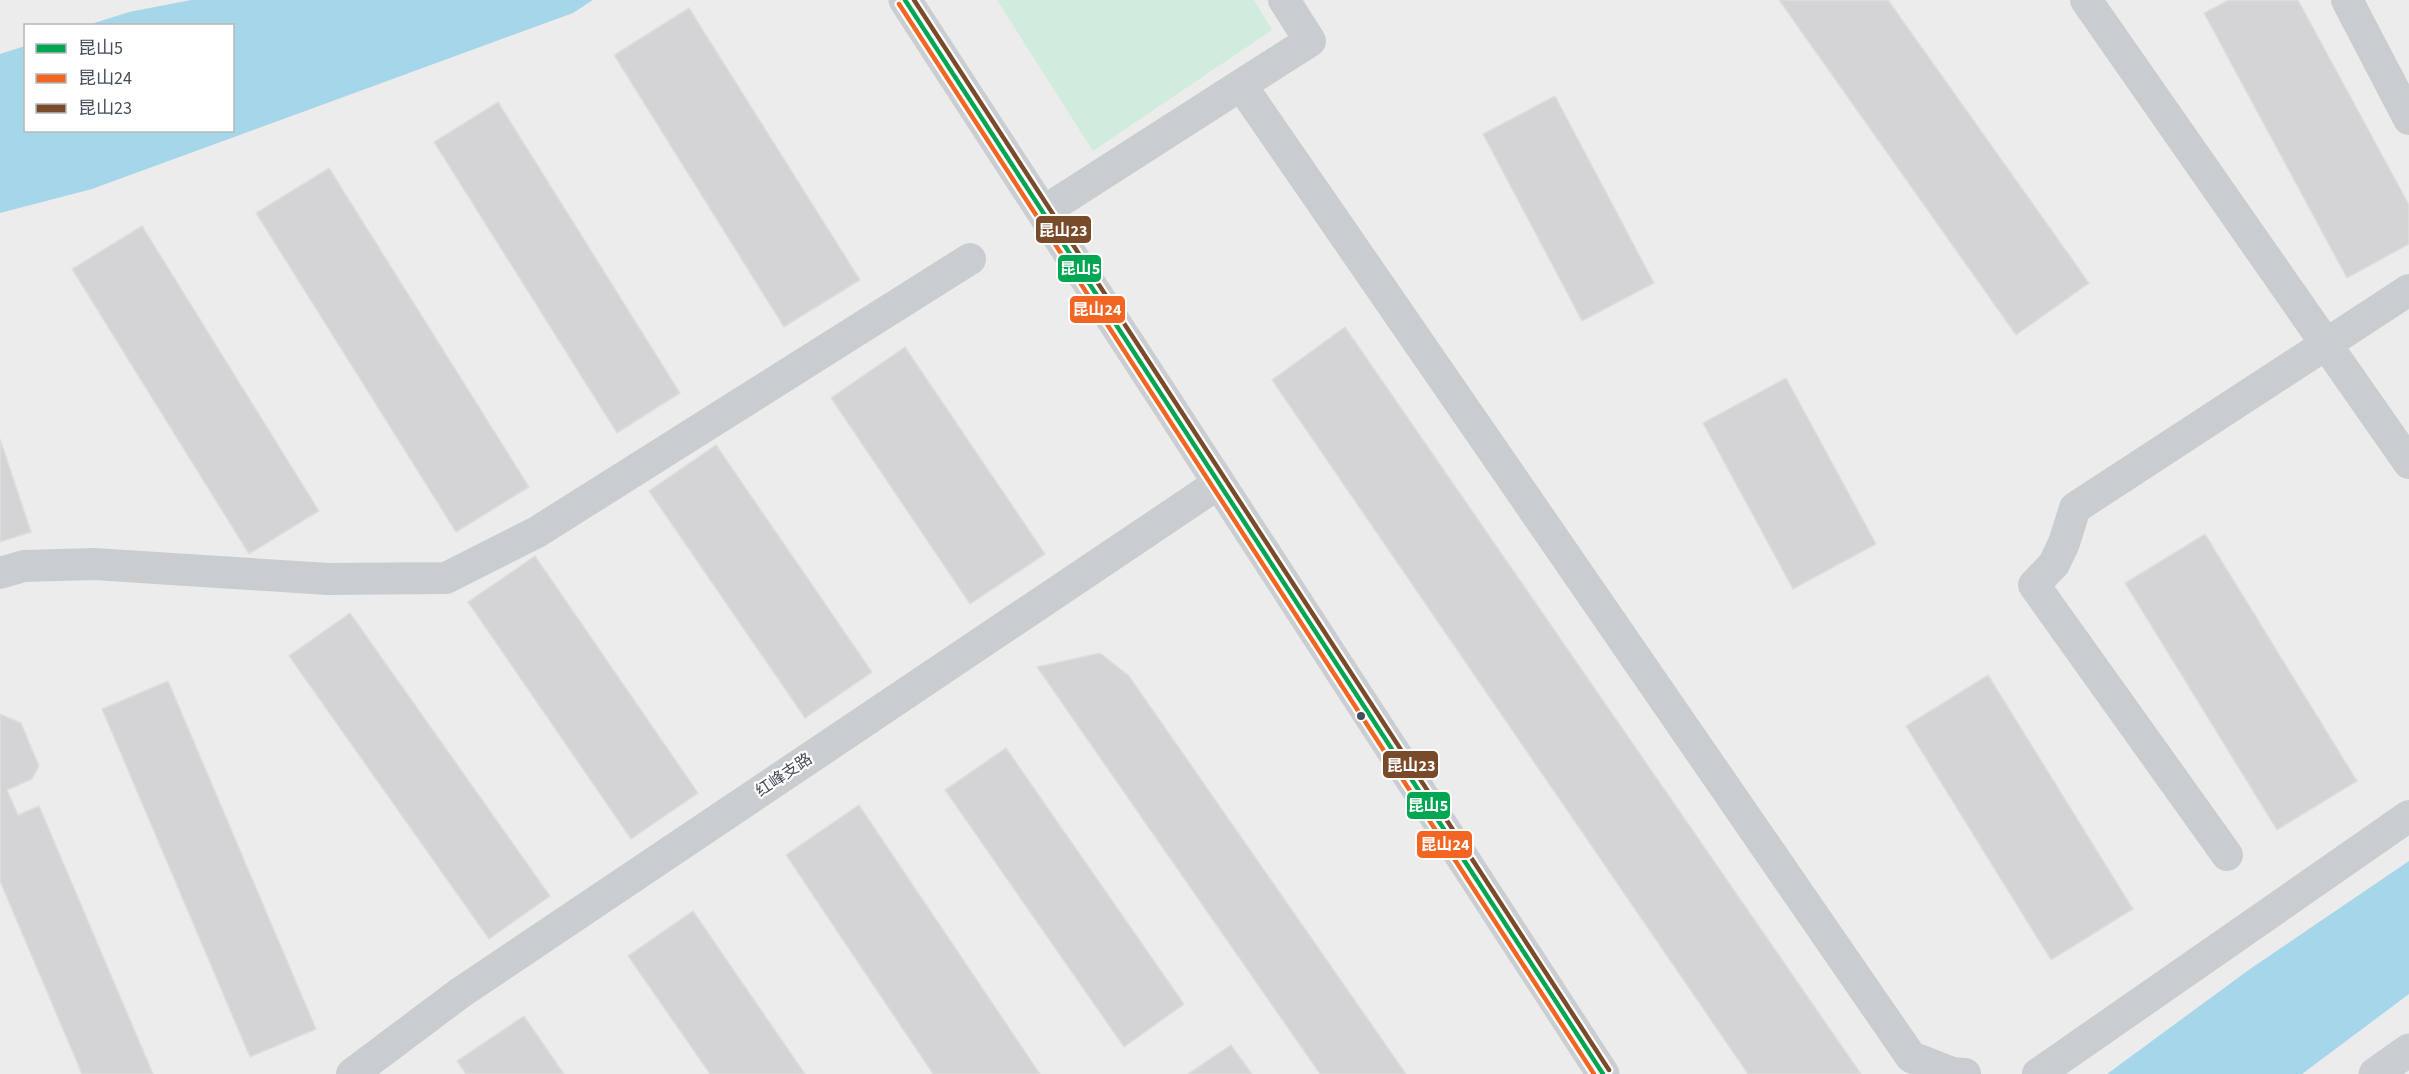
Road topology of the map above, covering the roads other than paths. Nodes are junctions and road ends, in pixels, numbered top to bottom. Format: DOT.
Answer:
graph roads {
  1 [pos="905,0"];
  2 [pos="1284,0"];
  3 [pos="2086,0"];
  4 [pos="2347,0"];
  5 [pos="1241,85"];
  6 [pos="2409,119"];
  7 [pos="1043,212"];
  8 [pos="970,259"];
  9 [pos="2409,290"];
  10 [pos="2326,344"];
  11 [pos="2409,463"];
  12 [pos="1219,483"];
  13 [pos="0,573"];
  14 [pos="2409,816"];
  15 [pos="2227,855"];
  16 [pos="2409,1050"];
  17 [pos="352,1074"];
  18 [pos="1603,1074"];
  19 [pos="1965,1074"];
  20 [pos="2037,1074"];
  21 [pos="2375,1074"];
  1 -- 7 [label="street"];
  2 -- 5 [label="street"];
  3 -- 10 [label="street"];
  4 -- 6 [label="street"];
  5 -- 7 [label="street"];
  5 -- 19 [label="street"];
  7 -- 12 [label="street"];
  8 -- 13 [label="street"];
  9 -- 10 [label="street"];
  10 -- 11 [label="street"];
  10 -- 15 [label="street"];
  12 -- 17 [label="street, 红峰支路"];
  12 -- 18 [label="street"];
  14 -- 20 [label="street"];
  16 -- 21 [label="street"];
}
